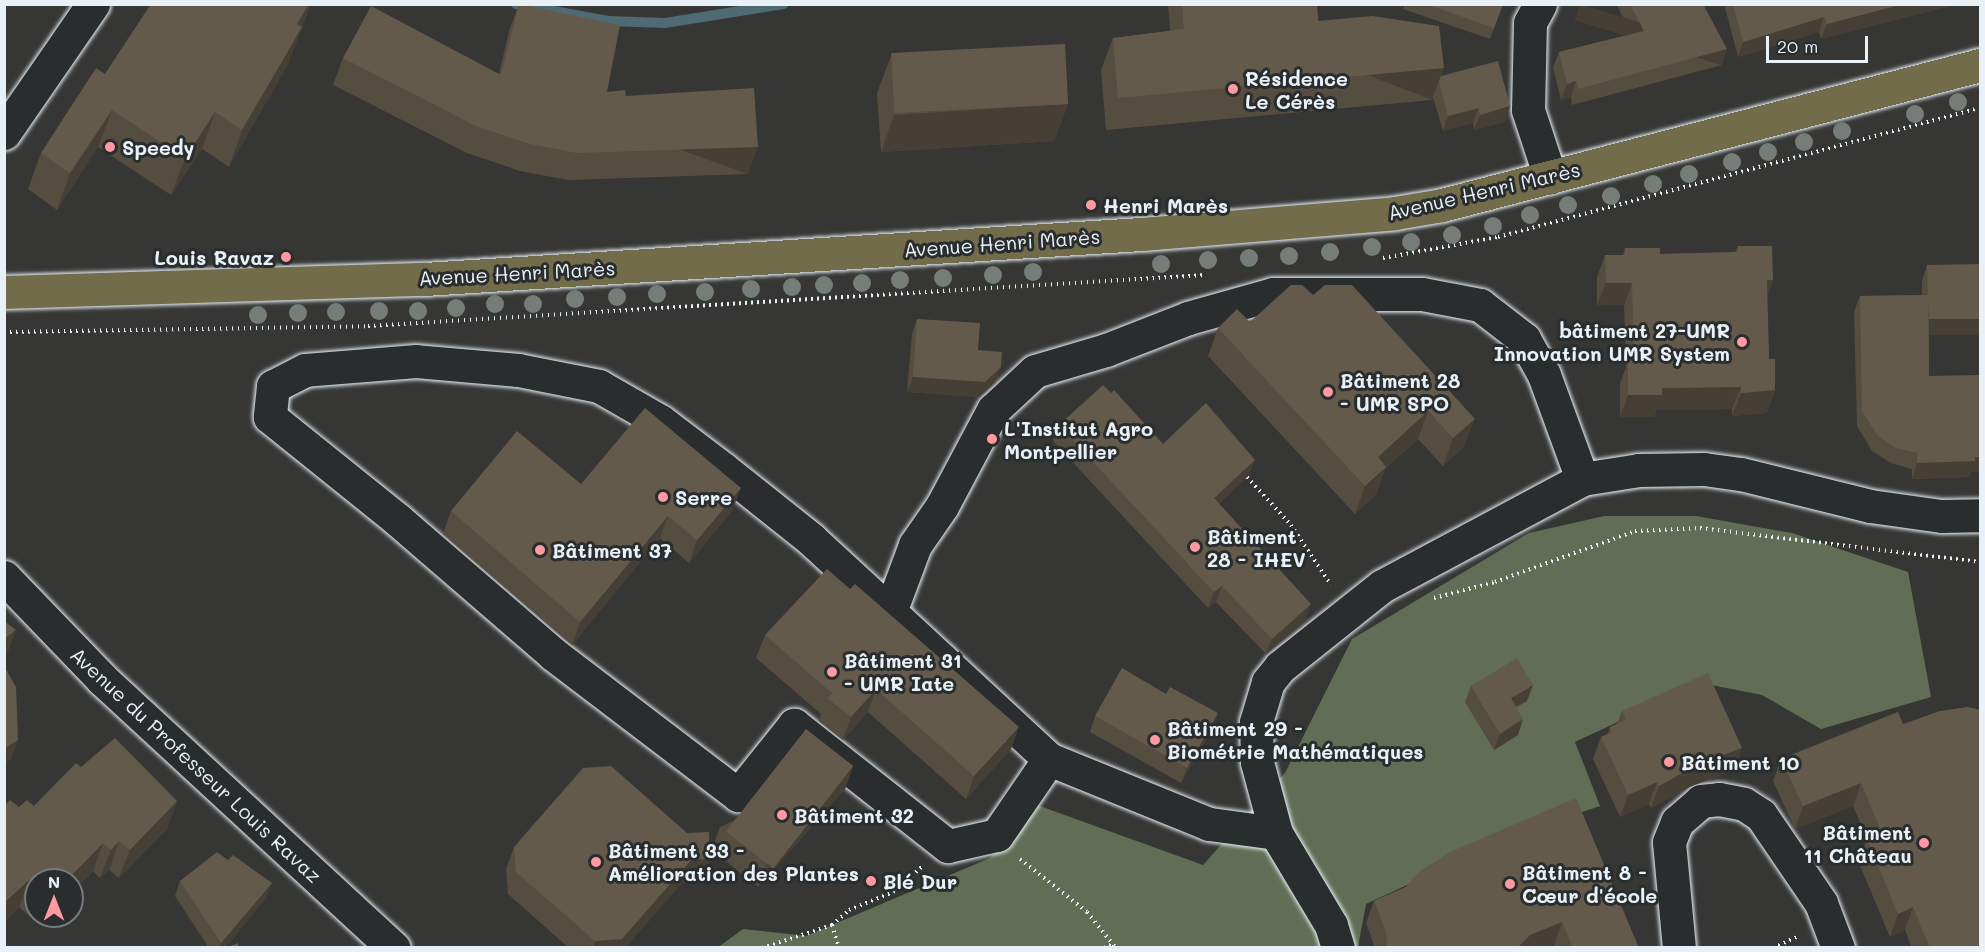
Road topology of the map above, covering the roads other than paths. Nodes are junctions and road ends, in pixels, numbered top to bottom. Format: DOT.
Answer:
graph roads {
  1 [pos="93,4"];
  2 [pos="1540,4"];
  3 [pos="1980,65"];
  4 [pos="4,133"];
  5 [pos="1550,177"];
  6 [pos="4,292"];
  7 [pos="1582,479"];
  8 [pos="1980,515"];
  9 [pos="4,577"];
  10 [pos="890,612"];
  11 [pos="1049,759"];
  12 [pos="1276,833"];
  13 [pos="394,948"];
  14 [pos="1338,948"];
  15 [pos="1679,948"];
  16 [pos="1838,948"];
  1 -- 4 [label="street"];
  2 -- 5 [label="street"];
  3 -- 5 [label="main road, Avenue Henri Marès"];
  5 -- 6 [label="main road, Avenue Henri Marès"];
  7 -- 8 [label="street"];
  7 -- 10 [label="street"];
  7 -- 12 [label="street"];
  9 -- 13 [label="street, Avenue du Professeur Louis Ravaz"];
  10 -- 11 [label="street"];
  10 -- 11 [label="street"];
  11 -- 12 [label="street"];
  12 -- 14 [label="street"];
  15 -- 16 [label="street"];
}
